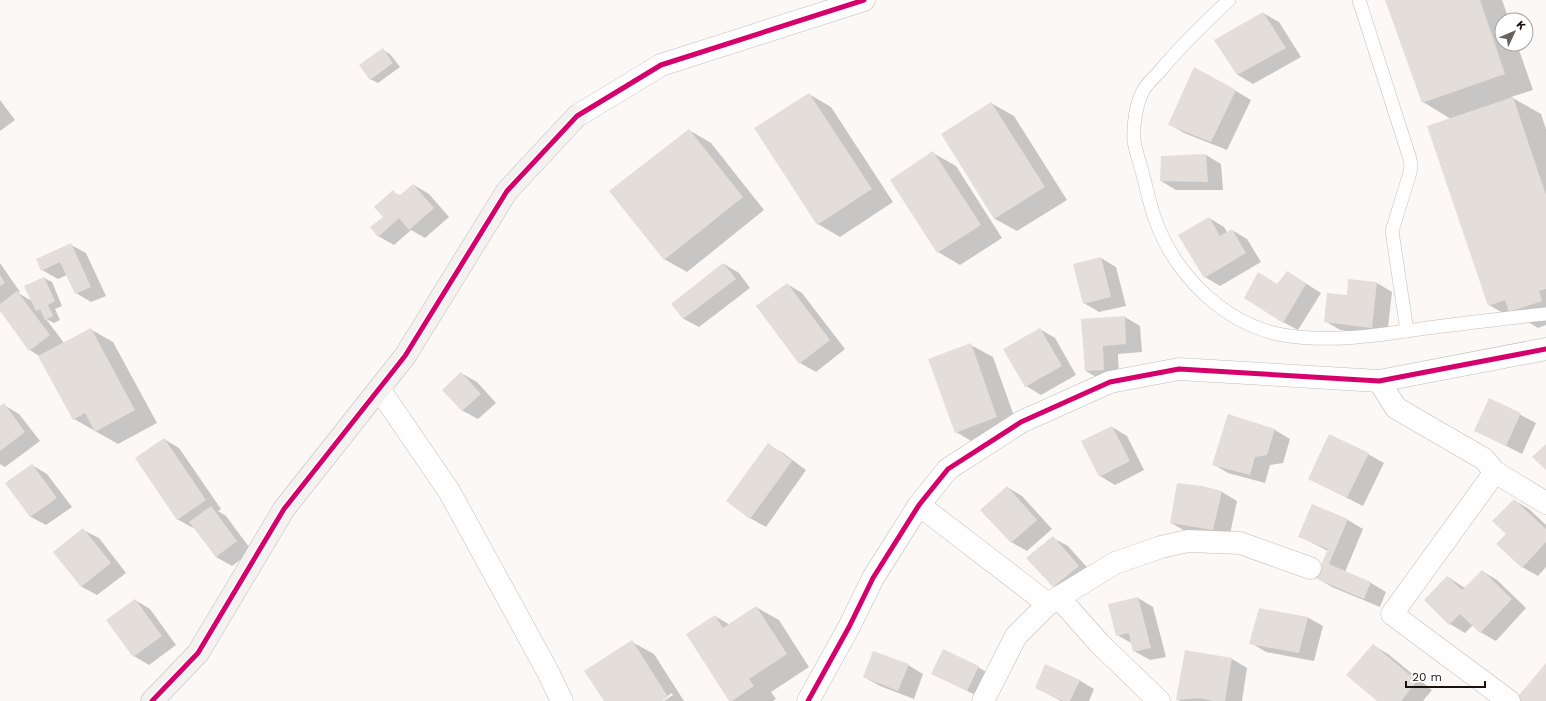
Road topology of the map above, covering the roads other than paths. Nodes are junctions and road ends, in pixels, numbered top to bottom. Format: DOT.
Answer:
graph roads {
  1 [pos="864,0"];
  2 [pos="1229,0"];
  3 [pos="1359,0"];
  4 [pos="1546,314"];
  5 [pos="1407,331"];
  6 [pos="1546,349"];
  7 [pos="1379,381"];
  8 [pos="379,389"];
  9 [pos="1494,472"];
  10 [pos="1546,503"];
  11 [pos="919,505"];
  12 [pos="1310,568"];
  13 [pos="1054,601"];
  14 [pos="152,701"];
  15 [pos="562,701"];
  16 [pos="808,701"];
  17 [pos="983,701"];
  18 [pos="1159,701"];
  19 [pos="1509,701"];
  1 -- 8 [label="street"];
  2 -- 5 [label="lane"];
  3 -- 5 [label="lane"];
  4 -- 5 [label="lane"];
  6 -- 7 [label="street"];
  7 -- 9 [label="street"];
  7 -- 11 [label="street"];
  8 -- 14 [label="street"];
  8 -- 15 [label="street"];
  9 -- 10 [label="street"];
  9 -- 19 [label="street"];
  11 -- 13 [label="street"];
  11 -- 16 [label="street"];
  12 -- 13 [label="street"];
  13 -- 17 [label="street"];
  13 -- 18 [label="street"];
}
